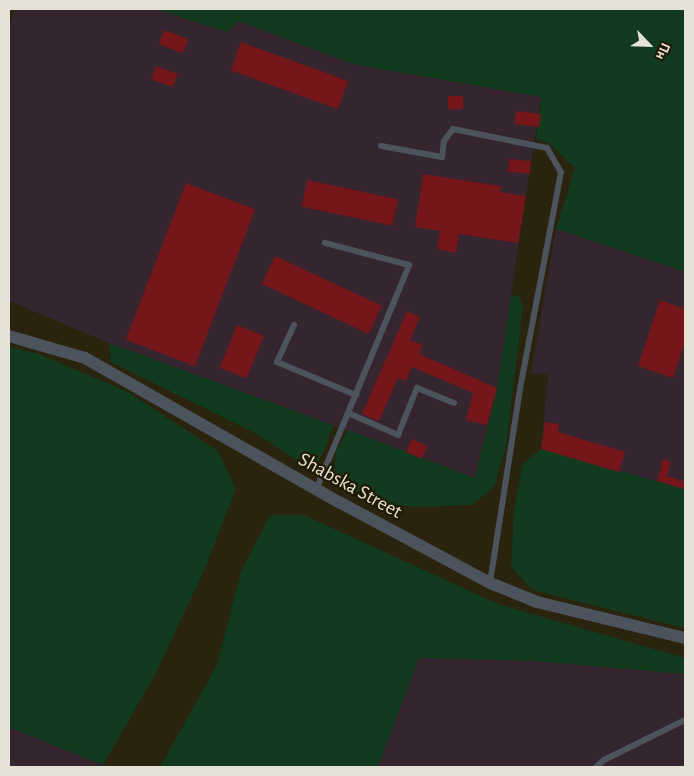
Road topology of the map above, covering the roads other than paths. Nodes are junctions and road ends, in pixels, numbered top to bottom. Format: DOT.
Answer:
graph roads {
  1 [pos="381,146"];
  2 [pos="325,243"];
  3 [pos="294,325"];
  4 [pos="9,336"];
  5 [pos="356,395"];
  6 [pos="454,403"];
  7 [pos="348,414"];
  8 [pos="316,490"];
  9 [pos="490,583"];
  10 [pos="685,638"];
  11 [pos="685,720"];
  12 [pos="596,767"];
  1 -- 9 [label="lane"];
  2 -- 5 [label="lane"];
  3 -- 5 [label="lane"];
  4 -- 8 [label="street, Shabska Street"];
  5 -- 7 [label="lane"];
  6 -- 7 [label="lane"];
  7 -- 8 [label="lane"];
  8 -- 9 [label="street, Shabska Street"];
  9 -- 10 [label="street, Shabska Street"];
  11 -- 12 [label="lane"];
}
